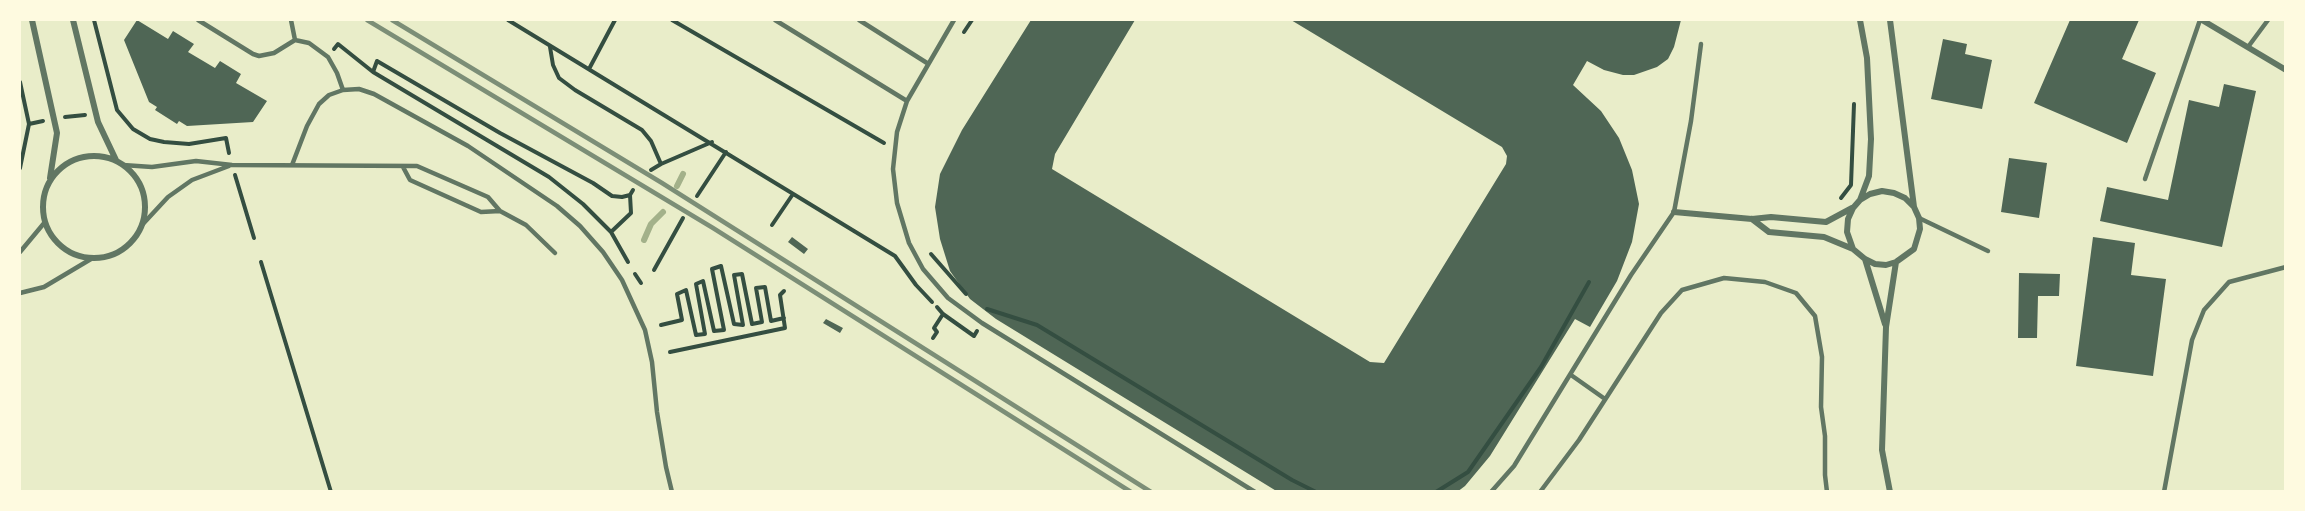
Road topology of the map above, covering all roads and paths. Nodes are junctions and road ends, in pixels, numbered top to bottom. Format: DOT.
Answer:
graph roads {
  1 [pos="32,20"];
  2 [pos="73,20"];
  3 [pos="94,20"];
  4 [pos="198,20"];
  5 [pos="291,20"];
  6 [pos="508,20"];
  7 [pos="615,20"];
  8 [pos="672,20"];
  9 [pos="775,20"];
  10 [pos="859,20"];
  11 [pos="954,20"];
  12 [pos="972,20"];
  13 [pos="1860,20"];
  14 [pos="1890,20"];
  15 [pos="2201,20"];
  16 [pos="2268,20"];
  17 [pos="295,40"];
  18 [pos="959,40"];
  19 [pos="1701,44"];
  20 [pos="550,46"];
  21 [pos="2248,47"];
  22 [pos="328,57"];
  23 [pos="927,63"];
  24 [pos="589,69"];
  25 [pos="2286,70"];
  26 [pos="20,82"];
  27 [pos="343,90"];
  28 [pos="906,101"];
  29 [pos="1854,103"];
  30 [pos="117,110"];
  31 [pos="96,114"];
  32 [pos="54,119"];
  33 [pos="29,124"];
  34 [pos="712,142"];
  35 [pos="896,150"];
  36 [pos="726,152"];
  37 [pos="120,163"];
  38 [pos="661,164"];
  39 [pos="232,165"];
  40 [pos="292,165"];
  41 [pos="403,167"];
  42 [pos="20,168"];
  43 [pos="651,170"];
  44 [pos="2145,179"];
  45 [pos="50,182"];
  46 [pos="633,189"];
  47 [pos="793,194"];
  48 [pos="630,195"];
  49 [pos="697,196"];
  50 [pos="1860,200"];
  51 [pos="1914,207"];
  52 [pos="1853,208"];
  53 [pos="500,211"];
  54 [pos="1674,212"];
  55 [pos="683,218"];
  56 [pos="1919,218"];
  57 [pos="1752,219"];
  58 [pos="45,222"];
  59 [pos="1826,222"];
  60 [pos="142,225"];
  61 [pos="772,225"];
  62 [pos="611,232"];
  63 [pos="254,238"];
  64 [pos="1853,249"];
  65 [pos="928,251"];
  66 [pos="1988,251"];
  67 [pos="20,252"];
  68 [pos="555,253"];
  69 [pos="91,259"];
  70 [pos="1865,259"];
  71 [pos="261,262"];
  72 [pos="1896,262"];
  73 [pos="2286,267"];
  74 [pos="654,270"];
  75 [pos="1589,282"];
  76 [pos="784,291"];
  77 [pos="20,293"];
  78 [pos="968,296"];
  79 [pos="982,306"];
  80 [pos="989,310"];
  81 [pos="943,314"];
  82 [pos="784,318"];
  83 [pos="982,323"];
  84 [pos="661,325"];
  85 [pos="1886,327"];
  86 [pos="933,338"];
  87 [pos="670,351"];
  88 [pos="1571,375"];
  89 [pos="1605,399"];
  90 [pos="1492,491"];
  91 [pos="331,492"];
  92 [pos="672,492"];
  93 [pos="1255,492"];
  94 [pos="1316,492"];
  95 [pos="1436,492"];
  96 [pos="1540,492"];
  97 [pos="1827,492"];
  98 [pos="1890,492"];
  99 [pos="2164,492"];
  1 -- 32 [label="street"];
  2 -- 31 [label="street"];
  3 -- 30 [label="path"];
  4 -- 17 [label="lane"];
  5 -- 17 [label="lane"];
  6 -- 20 [label="path"];
  7 -- 24 [label="path"];
  8 -- 35 [label="path"];
  9 -- 28 [label="lane"];
  10 -- 23 [label="lane"];
  11 -- 23 [label="lane"];
  12 -- 18 [label="path"];
  13 -- 50 [label="street"];
  14 -- 51 [label="street"];
  15 -- 21 [label="street"];
  15 -- 44 [label="lane"];
  16 -- 21 [label="lane"];
  17 -- 22 [label="lane"];
  19 -- 54 [label="lane"];
  20 -- 24 [label="path"];
  20 -- 38 [label="path"];
  21 -- 25 [label="street"];
  22 -- 27 [label="lane"];
  22 -- 48 [label="path"];
  23 -- 28 [label="lane"];
  24 -- 34 [label="path"];
  26 -- 33 [label="path"];
  27 -- 40 [label="lane"];
  27 -- 92 [label="lane"];
  28 -- 35 [label="lane"];
  29 -- 59 [label="path"];
  30 -- 31 [label="path"];
  30 -- 39 [label="path"];
  31 -- 32 [label="path"];
  31 -- 37 [label="street"];
  32 -- 33 [label="path"];
  32 -- 45 [label="street"];
  33 -- 42 [label="path"];
  34 -- 36 [label="path"];
  34 -- 38 [label="path"];
  35 -- 83 [label="lane"];
  36 -- 47 [label="path"];
  36 -- 49 [label="path"];
  37 -- 39 [label="lane"];
  37 -- 45 [label="street"];
  37 -- 60 [label="street"];
  38 -- 43 [label="path"];
  39 -- 40 [label="lane"];
  39 -- 60 [label="lane"];
  39 -- 63 [label="path"];
  40 -- 41 [label="lane"];
  41 -- 53 [label="lane"];
  41 -- 53 [label="lane"];
  45 -- 58 [label="street"];
  46 -- 48 [label="path"];
  47 -- 61 [label="path"];
  47 -- 81 [label="path"];
  48 -- 62 [label="path"];
  50 -- 51 [label="street"];
  50 -- 52 [label="street"];
  51 -- 56 [label="street"];
  52 -- 59 [label="street"];
  52 -- 64 [label="street"];
  53 -- 68 [label="lane"];
  54 -- 57 [label="street"];
  54 -- 88 [label="lane"];
  55 -- 74 [label="path"];
  56 -- 66 [label="lane"];
  56 -- 72 [label="street"];
  57 -- 59 [label="street"];
  57 -- 64 [label="street"];
  58 -- 67 [label="lane"];
  58 -- 69 [label="street"];
  60 -- 69 [label="street"];
  64 -- 70 [label="street"];
  65 -- 78 [label="path"];
  69 -- 77 [label="lane"];
  70 -- 72 [label="street"];
  70 -- 85 [label="street"];
  71 -- 91 [label="path"];
  72 -- 85 [label="street"];
  73 -- 99 [label="lane"];
  75 -- 95 [label="path"];
  76 -- 82 [label="path"];
  79 -- 80 [label="path"];
  80 -- 83 [label="path"];
  80 -- 94 [label="path"];
  81 -- 83 [label="path"];
  81 -- 86 [label="path"];
  82 -- 84 [label="path"];
  82 -- 87 [label="path"];
  83 -- 93 [label="lane"];
  85 -- 98 [label="street"];
  88 -- 89 [label="lane"];
  88 -- 90 [label="lane"];
  89 -- 96 [label="lane"];
  89 -- 97 [label="lane"];
}
